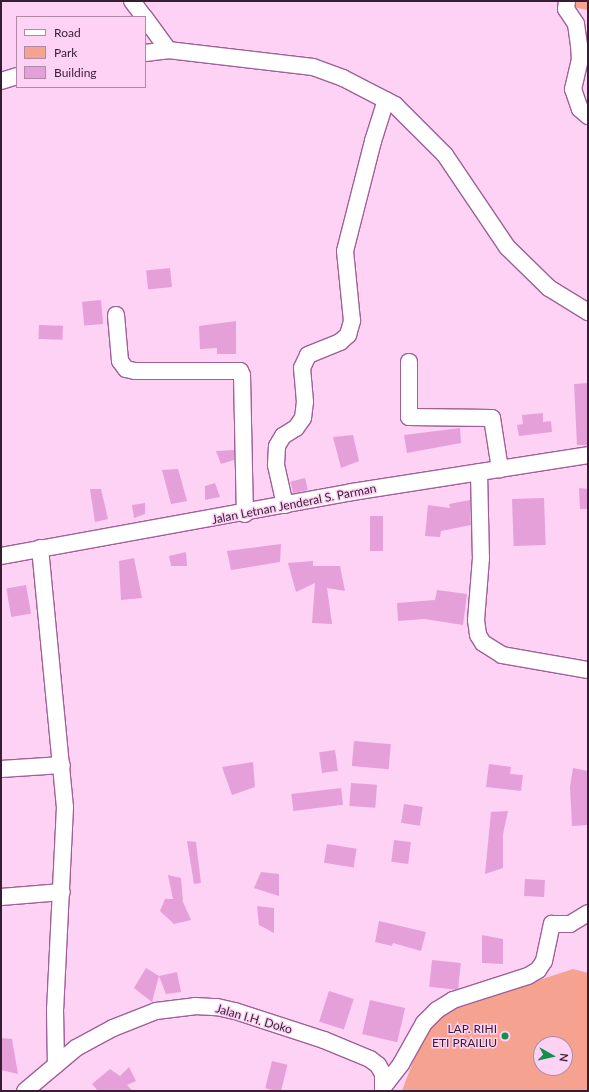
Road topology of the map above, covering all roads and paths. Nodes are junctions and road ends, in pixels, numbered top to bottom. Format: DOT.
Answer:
graph roads {
  1 [pos="132,1"];
  2 [pos="567,1"];
  3 [pos="144,16"];
  4 [pos="146,18"];
  5 [pos="168,50"];
  6 [pos="146,53"];
  7 [pos="16,76"];
  8 [pos="1,82"];
  9 [pos="386,100"];
  10 [pos="588,116"];
  11 [pos="588,312"];
  12 [pos="116,315"];
  13 [pos="409,362"];
  14 [pos="588,454"];
  15 [pos="500,469"];
  16 [pos="479,472"];
  17 [pos="285,505"];
  18 [pos="245,514"];
  19 [pos="40,548"];
  20 [pos="1,556"];
  21 [pos="588,670"];
  22 [pos="62,765"];
  23 [pos="1,769"];
  24 [pos="62,892"];
  25 [pos="1,897"];
  26 [pos="588,913"];
  27 [pos="56,1065"];
  28 [pos="383,1088"];
  29 [pos="25,1091"];
  1 -- 3 [label="street"];
  2 -- 10 [label="street"];
  4 -- 5 [label="street"];
  5 -- 6 [label="street"];
  5 -- 9 [label="street"];
  7 -- 8 [label="street"];
  9 -- 11 [label="street"];
  9 -- 17 [label="street"];
  12 -- 18 [label="street"];
  13 -- 15 [label="street"];
  14 -- 15 [label="street, Jalan Letnan Jenderal S. Parman"];
  15 -- 16 [label="street, Jalan Letnan Jenderal S. Parman"];
  16 -- 17 [label="street, Jalan Letnan Jenderal S. Parman"];
  16 -- 21 [label="street"];
  17 -- 18 [label="street, Jalan Letnan Jenderal S. Parman"];
  18 -- 19 [label="street, Jalan Letnan Jenderal S. Parman"];
  19 -- 20 [label="street, Jalan Letnan Jenderal S. Parman"];
  19 -- 22 [label="street"];
  22 -- 23 [label="street"];
  22 -- 24 [label="street"];
  24 -- 25 [label="street"];
  24 -- 27 [label="street"];
  26 -- 28 [label="street"];
  27 -- 28 [label="street, Jalan I.H. Doko"];
  27 -- 29 [label="street, Jalan I.H. Doko"];
}
